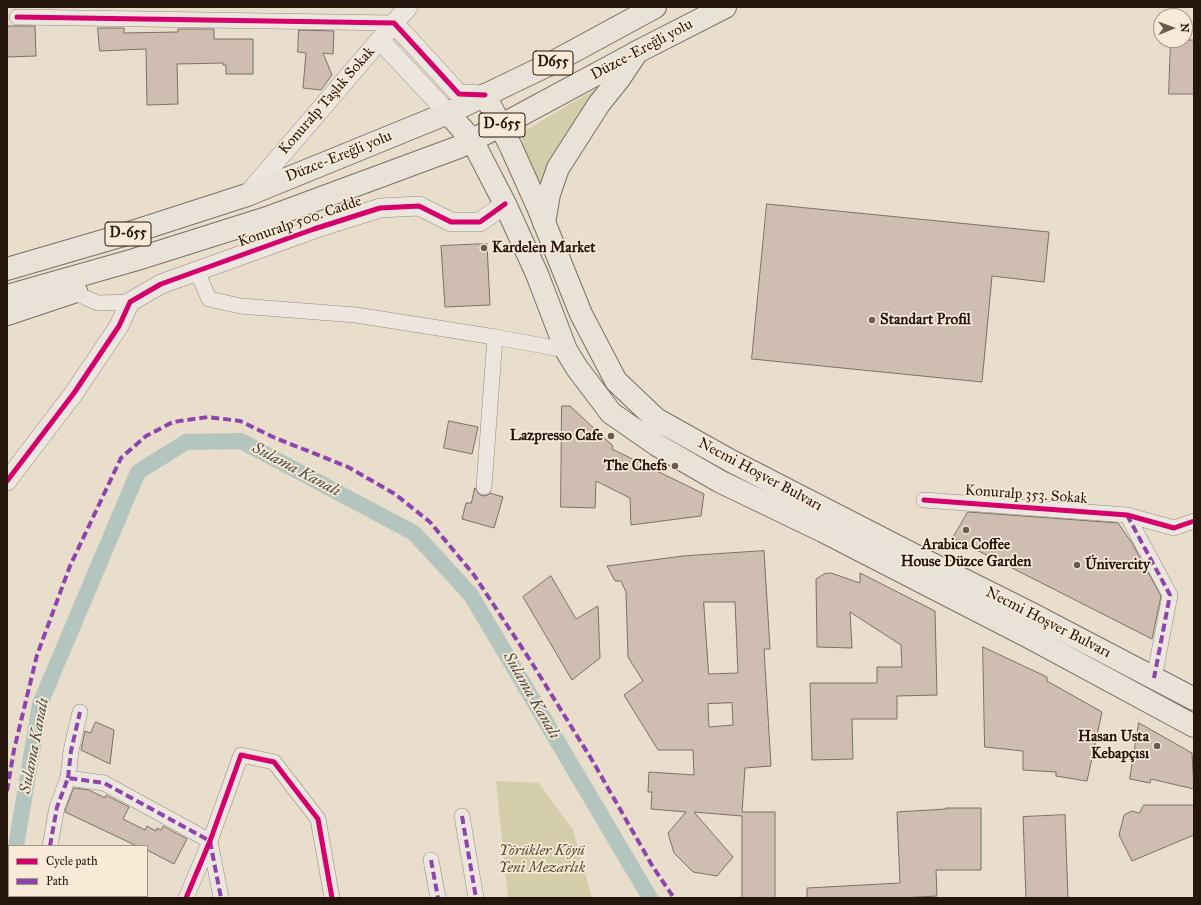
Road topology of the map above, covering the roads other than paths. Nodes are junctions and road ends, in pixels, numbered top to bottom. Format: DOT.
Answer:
graph roads {
  1 [pos="408,7"];
  2 [pos="655,7"];
  3 [pos="725,7"];
  4 [pos="123,13"];
  5 [pos="253,14"];
  6 [pos="17,17"];
  7 [pos="394,23"];
  8 [pos="380,40"];
  9 [pos="637,52"];
  10 [pos="484,95"];
  11 [pos="448,113"];
  12 [pos="500,126"];
  13 [pos="472,140"];
  14 [pos="247,195"];
  15 [pos="505,204"];
  16 [pos="544,223"];
  17 [pos="134,260"];
  18 [pos="7,269"];
  19 [pos="197,271"];
  20 [pos="52,283"];
  21 [pos="73,292"];
  22 [pos="7,296"];
  23 [pos="130,302"];
  24 [pos="7,314"];
  25 [pos="495,337"];
  26 [pos="566,350"];
  27 [pos="7,481"];
  28 [pos="484,487"];
  29 [pos="924,500"];
  30 [pos="1127,515"];
  31 [pos="1194,521"];
  32 [pos="1154,678"];
  33 [pos="1194,698"];
  34 [pos="80,712"];
  35 [pos="1194,726"];
  36 [pos="68,778"];
  37 [pos="462,816"];
  38 [pos="210,841"];
  39 [pos="50,845"];
  40 [pos="431,860"];
  41 [pos="186,898"];
  42 [pos="221,898"];
  43 [pos="332,898"];
  44 [pos="438,898"];
  45 [pos="476,898"];
  1 -- 7 [label="street, Konuralp Taşlık Sokak"];
  2 -- 10 [label="main road, Düzce-Ereğli yolu / D655"];
  3 -- 9 [label="main road, Düzce-Ereğli yolu / D-655"];
  4 -- 5 [label="street"];
  4 -- 6 [label="street"];
  5 -- 7 [label="street"];
  7 -- 8 [label="street, Konuralp Taşlık Sokak"];
  7 -- 10 [label="street"];
  8 -- 11 [label="street"];
  8 -- 14 [label="street, Konuralp Taşlık Sokak"];
  9 -- 12 [label="main road, Düzce-Ereğli yolu / D-655"];
  9 -- 16 [label="main road"];
  10 -- 11 [label="main road, Düzce-Ereğli yolu / D655"];
  10 -- 12 [label="main road, Necmi Hoşver Bulvarı"];
  11 -- 13 [label="main road, Necmi Hoşver Bulvarı"];
  11 -- 14 [label="main road, Düzce-Ereğli yolu / D-655"];
  12 -- 13 [label="main road, Düzce-Ereğli yolu / D-655"];
  12 -- 16 [label="main road, Necmi Hoşver Bulvarı"];
  13 -- 15 [label="main road, Necmi Hoşver Bulvarı"];
  13 -- 17 [label="main road, Düzce-Ereğli yolu / D-655"];
  14 -- 18 [label="main road, Düzce-Ereğli yolu / D-655"];
  15 -- 19 [label="street, Konuralp 500. Cadde"];
  15 -- 26 [label="main road, Necmi Hoşver Bulvarı"];
  16 -- 32 [label="main road, Necmi Hoşver Bulvarı"];
  17 -- 20 [label="main road"];
  17 -- 21 [label="main road"];
  19 -- 23 [label="street, Konuralp 500. Cadde"];
  19 -- 25 [label="street"];
  20 -- 21 [label="street"];
  20 -- 22 [label="main road"];
  21 -- 23 [label="street"];
  21 -- 24 [label="main road"];
  23 -- 27 [label="street"];
  25 -- 26 [label="street"];
  25 -- 28 [label="street"];
  26 -- 35 [label="main road, Necmi Hoşver Bulvarı"];
  29 -- 30 [label="street, Konuralp 353. Sokak"];
  30 -- 31 [label="street, Konuralp 353. Sokak"];
  30 -- 32 [label="street"];
  32 -- 33 [label="main road, Necmi Hoşver Bulvarı"];
  34 -- 36 [label="street"];
  36 -- 38 [label="street"];
  36 -- 39 [label="street"];
  37 -- 45 [label="street"];
  38 -- 41 [label="street"];
  38 -- 42 [label="street"];
  38 -- 43 [label="street"];
  40 -- 44 [label="street"];
}
